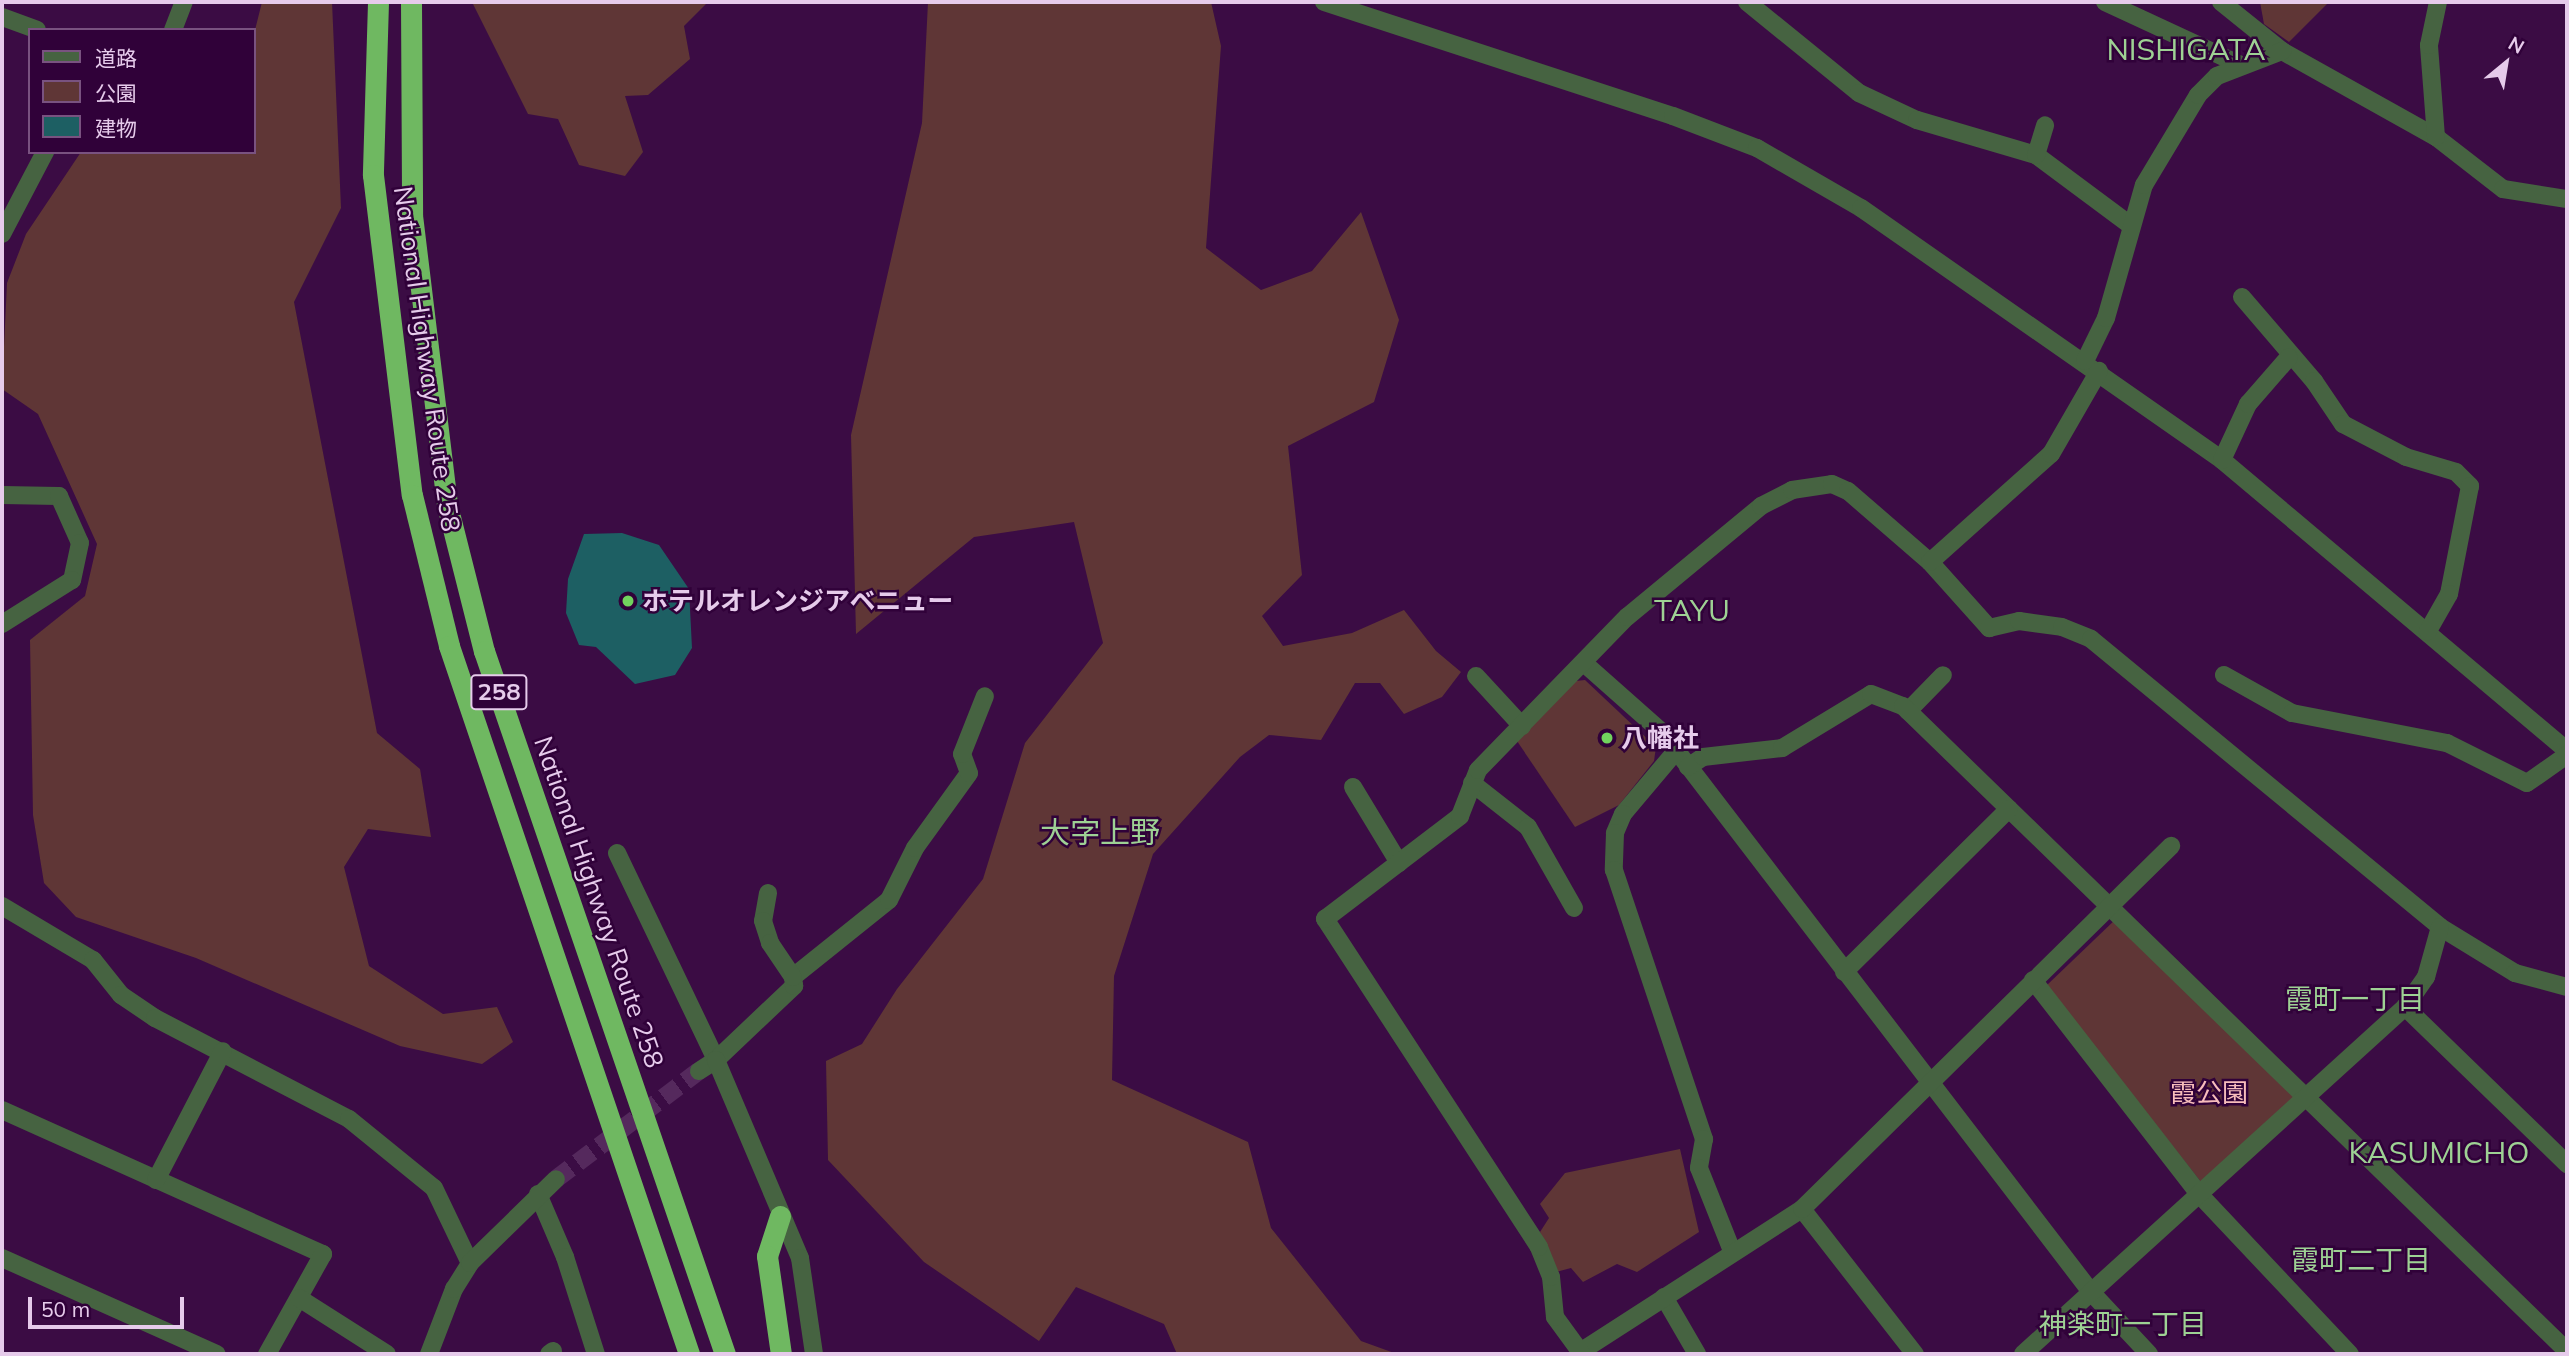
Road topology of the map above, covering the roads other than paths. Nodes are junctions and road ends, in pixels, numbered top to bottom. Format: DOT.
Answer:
graph roads {
  1 [pos="184,2"];
  2 [pos="378,2"];
  3 [pos="411,2"];
  4 [pos="1324,2"];
  5 [pos="2105,2"];
  6 [pos="2221,2"];
  7 [pos="2438,2"];
  8 [pos="1759,5"];
  9 [pos="2,17"];
  10 [pos="32,28"];
  11 [pos="174,28"];
  12 [pos="2282,51"];
  13 [pos="2241,65"];
  14 [pos="2045,125"];
  15 [pos="2435,137"];
  16 [pos="44,154"];
  17 [pos="2036,155"];
  18 [pos="2567,199"];
  19 [pos="2129,224"];
  20 [pos="2,234"];
  21 [pos="2242,297"];
  22 [pos="2289,358"];
  23 [pos="2092,366"];
  24 [pos="2222,460"];
  25 [pos="2,495"];
  26 [pos="1930,562"];
  27 [pos="2,624"];
  28 [pos="2428,631"];
  29 [pos="1585,664"];
  30 [pos="1943,675"];
  31 [pos="2224,675"];
  32 [pos="1476,677"];
  33 [pos="985,696"];
  34 [pos="1908,711"];
  35 [pos="1522,726"];
  36 [pos="1676,751"];
  37 [pos="2567,753"];
  38 [pos="1688,767"];
  39 [pos="1472,783"];
  40 [pos="1353,787"];
  41 [pos="2009,809"];
  42 [pos="2171,846"];
  43 [pos="617,853"];
  44 [pos="1399,863"];
  45 [pos="768,893"];
  46 [pos="2,906"];
  47 [pos="2108,906"];
  48 [pos="1574,908"];
  49 [pos="2440,928"];
  50 [pos="1844,972"];
  51 [pos="793,976"];
  52 [pos="2033,980"];
  53 [pos="2567,986"];
  54 [pos="2405,1007"];
  55 [pos="223,1051"];
  56 [pos="716,1059"];
  57 [pos="699,1071"];
  58 [pos="1931,1082"];
  59 [pos="2307,1095"];
  60 [pos="2,1110"];
  61 [pos="2567,1164"];
  62 [pos="556,1179"];
  63 [pos="156,1180"];
  64 [pos="538,1194"];
  65 [pos="2199,1194"];
  66 [pos="1802,1209"];
  67 [pos="780,1216"];
  68 [pos="1732,1251"];
  69 [pos="2,1258"];
  70 [pos="471,1263"];
  71 [pos="2091,1292"];
  72 [pos="1664,1297"];
  73 [pos="299,1298"];
  74 [pos="2566,1352"];
  75 [pos="1581,1353"];
  76 [pos="218,1354"];
  77 [pos="267,1354"];
  78 [pos="387,1354"];
  79 [pos="429,1354"];
  80 [pos="596,1354"];
  81 [pos="690,1354"];
  82 [pos="725,1354"];
  83 [pos="781,1354"];
  84 [pos="814,1354"];
  85 [pos="1697,1354"];
  86 [pos="1915,1354"];
  87 [pos="2023,1354"];
  88 [pos="2149,1354"];
  89 [pos="2350,1354"];
  1 -- 11 [label="street"];
  2 -- 81 [label="highway, National Highway Route 258 / 258"];
  3 -- 82 [label="highway, National Highway Route 258 / 258"];
  4 -- 23 [label="street"];
  5 -- 13 [label="street"];
  6 -- 12 [label="street"];
  7 -- 15 [label="street"];
  8 -- 17 [label="street"];
  9 -- 10 [label="street"];
  12 -- 13 [label="street"];
  12 -- 15 [label="street"];
  13 -- 19 [label="street"];
  14 -- 17 [label="street"];
  15 -- 18 [label="street"];
  16 -- 20 [label="street"];
  17 -- 19 [label="street"];
  19 -- 23 [label="street"];
  21 -- 22 [label="street"];
  22 -- 24 [label="street"];
  22 -- 28 [label="street"];
  23 -- 24 [label="street"];
  23 -- 26 [label="street"];
  24 -- 28 [label="street"];
  25 -- 27 [label="street"];
  26 -- 29 [label="street"];
  26 -- 49 [label="street"];
  28 -- 37 [label="street"];
  29 -- 35 [label="street"];
  29 -- 36 [label="street"];
  30 -- 34 [label="street"];
  31 -- 37 [label="street"];
  32 -- 35 [label="street"];
  33 -- 51 [label="street"];
  34 -- 38 [label="street"];
  34 -- 41 [label="street"];
  35 -- 39 [label="street"];
  36 -- 38 [label="street"];
  36 -- 68 [label="street"];
  38 -- 50 [label="street"];
  39 -- 44 [label="street"];
  39 -- 48 [label="street"];
  40 -- 44 [label="street"];
  41 -- 47 [label="street"];
  41 -- 50 [label="street"];
  42 -- 47 [label="street"];
  43 -- 56 [label="street"];
  44 -- 75 [label="street"];
  45 -- 51 [label="street"];
  46 -- 55 [label="street"];
  47 -- 52 [label="street"];
  47 -- 59 [label="street"];
  49 -- 53 [label="street"];
  49 -- 54 [label="street"];
  50 -- 58 [label="street"];
  51 -- 56 [label="street"];
  52 -- 58 [label="street"];
  52 -- 65 [label="street"];
  54 -- 59 [label="street"];
  54 -- 61 [label="street"];
  55 -- 63 [label="street"];
  55 -- 70 [label="street"];
  56 -- 57 [label="street"];
  56 -- 67 [label="street"];
  58 -- 66 [label="street"];
  58 -- 71 [label="street"];
  59 -- 65 [label="street"];
  59 -- 74 [label="street"];
  60 -- 63 [label="street"];
  62 -- 64 [label="street"];
  63 -- 73 [label="street"];
  64 -- 70 [label="street"];
  64 -- 80 [label="street"];
  65 -- 71 [label="street"];
  65 -- 89 [label="street"];
  66 -- 68 [label="street"];
  66 -- 86 [label="street"];
  67 -- 83 [label="highway"];
  67 -- 84 [label="street"];
  68 -- 72 [label="street"];
  69 -- 76 [label="street"];
  70 -- 79 [label="street"];
  71 -- 87 [label="street"];
  71 -- 88 [label="street"];
  72 -- 75 [label="street"];
  72 -- 85 [label="street"];
  73 -- 77 [label="street"];
  73 -- 78 [label="street"];
}
